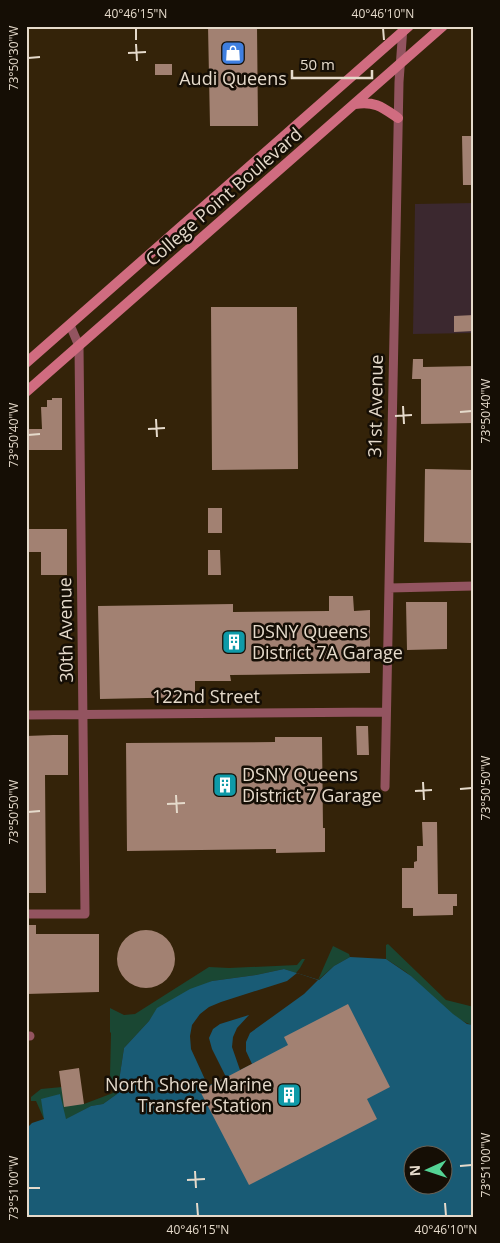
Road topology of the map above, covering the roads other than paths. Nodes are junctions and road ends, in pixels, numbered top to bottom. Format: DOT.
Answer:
graph roads {
  1 [pos="443,26"];
  2 [pos="405,28"];
  3 [pos="400,64"];
  4 [pos="354,104"];
  5 [pos="398,118"];
  6 [pos="70,325"];
  7 [pos="79,346"];
  8 [pos="26,363"];
  9 [pos="26,392"];
  10 [pos="474,586"];
  11 [pos="389,588"];
  12 [pos="386,712"];
  13 [pos="26,714"];
  14 [pos="83,714"];
  15 [pos="385,787"];
  16 [pos="26,914"];
  1 -- 3 [label="main road, College Point Boulevard"];
  2 -- 3 [label="street, 31st Avenue"];
  2 -- 6 [label="main road, College Point Boulevard"];
  3 -- 4 [label="main road, College Point Boulevard"];
  3 -- 5 [label="street, 31st Avenue"];
  4 -- 5 [label="main road"];
  4 -- 7 [label="main road, College Point Boulevard"];
  5 -- 11 [label="street, 31st Avenue"];
  6 -- 7 [label="street"];
  6 -- 8 [label="main road, College Point Boulevard"];
  7 -- 9 [label="main road, College Point Boulevard"];
  7 -- 14 [label="street, 30th Avenue"];
  10 -- 11 [label="street"];
  11 -- 12 [label="street, 31st Avenue"];
  12 -- 14 [label="street, 122nd Street"];
  12 -- 15 [label="street, 31st Avenue"];
  13 -- 14 [label="street, 122nd Street"];
  14 -- 16 [label="street, 30th Avenue"];
}
